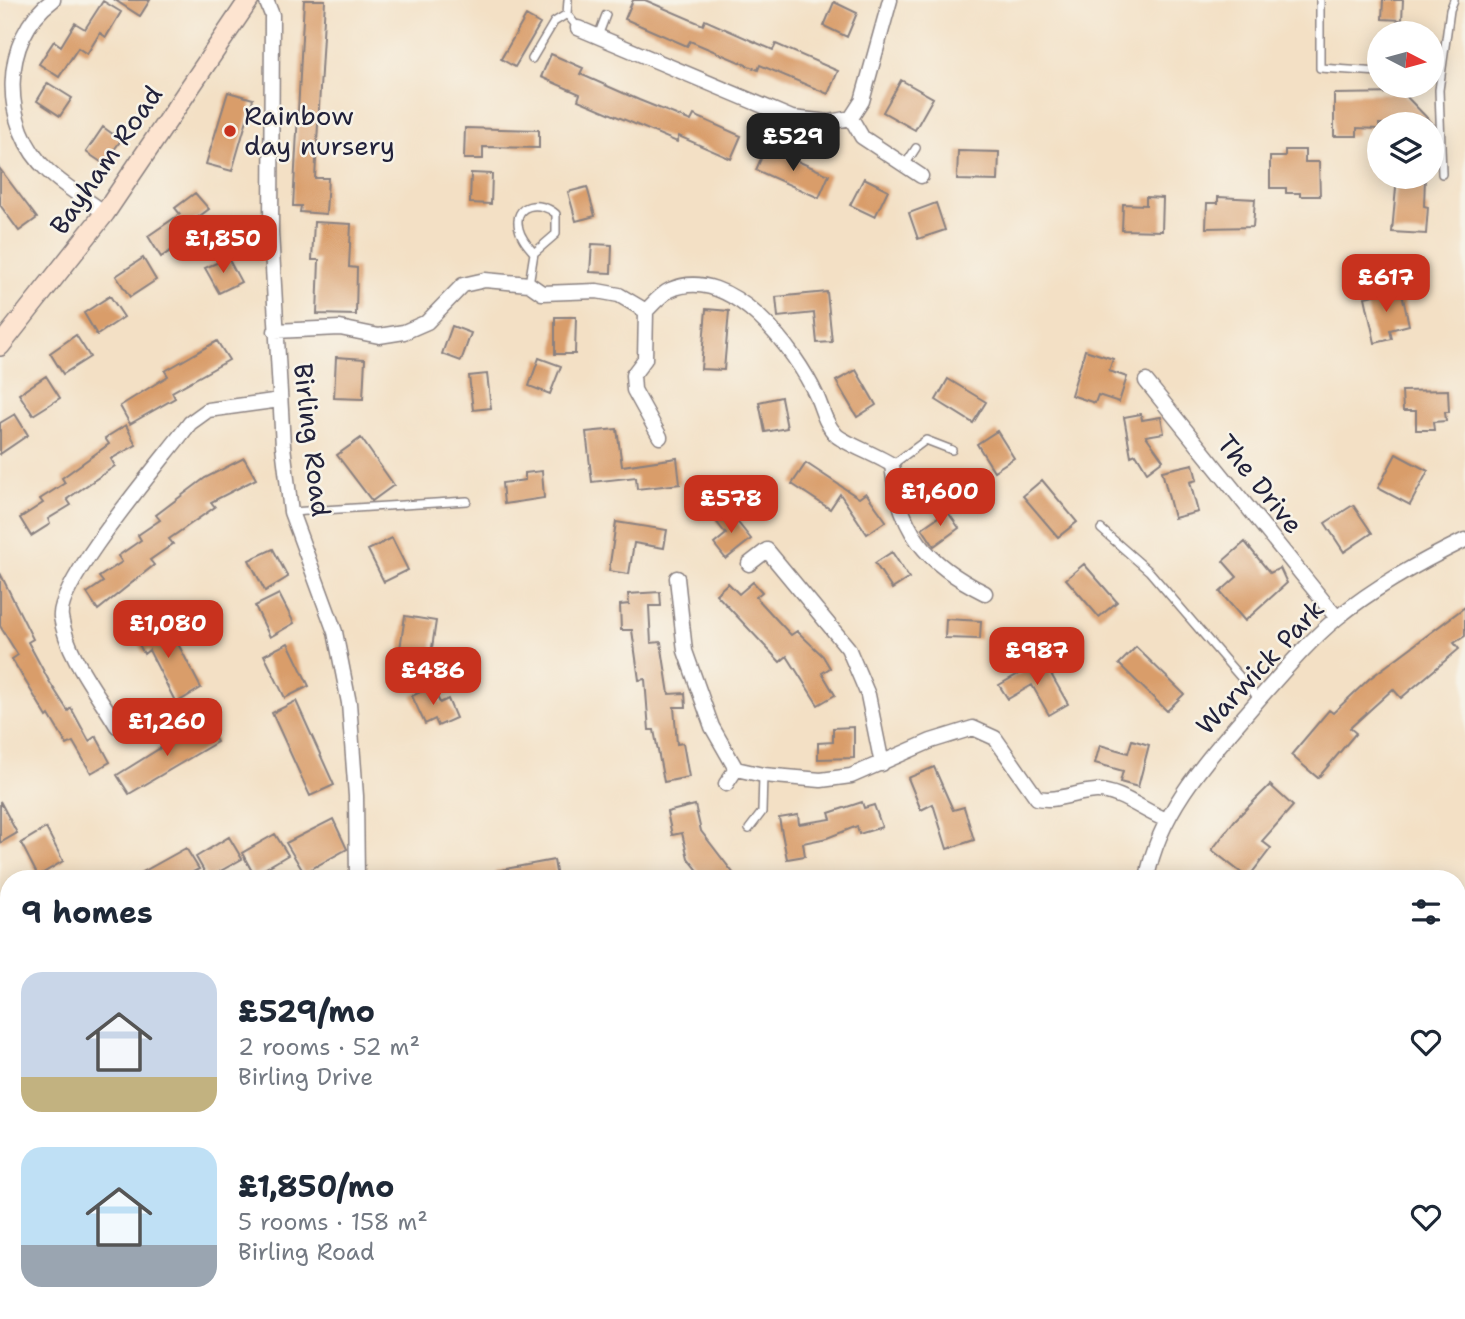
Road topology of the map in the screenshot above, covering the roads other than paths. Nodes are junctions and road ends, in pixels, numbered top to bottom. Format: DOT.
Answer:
graph roads {
  1 [pos="53,0"];
  2 [pos="249,0"];
  3 [pos="266,0"];
  4 [pos="568,0"];
  5 [pos="890,0"];
  6 [pos="1320,0"];
  7 [pos="1454,0"];
  8 [pos="567,15"];
  9 [pos="606,15"];
  10 [pos="578,27"];
  11 [pos="597,36"];
  12 [pos="1444,55"];
  13 [pos="532,59"];
  14 [pos="1367,71"];
  15 [pos="850,118"];
  16 [pos="916,148"];
  17 [pos="905,166"];
  18 [pos="921,176"];
  19 [pos="105,213"];
  20 [pos="534,253"];
  21 [pos="529,284"];
  22 [pos="646,311"];
  23 [pos="275,331"];
  24 [pos="0,346"];
  25 [pos="1146,381"];
  26 [pos="280,400"];
  27 [pos="660,438"];
  28 [pos="952,450"];
  29 [pos="892,465"];
  30 [pos="467,501"];
  31 [pos="291,512"];
  32 [pos="1101,529"];
  33 [pos="1465,540"];
  34 [pos="749,564"];
  35 [pos="677,578"];
  36 [pos="985,593"];
  37 [pos="1337,618"];
  38 [pos="1259,699"];
  39 [pos="139,712"];
  40 [pos="882,764"];
  41 [pos="736,769"];
  42 [pos="763,775"];
  43 [pos="726,784"];
  44 [pos="1167,820"];
  45 [pos="749,829"];
  46 [pos="357,870"];
  47 [pos="1149,870"];
  1 -- 19 [label="street"];
  2 -- 19 [label="main road, Bayham Road"];
  3 -- 23 [label="street, Birling Road"];
  4 -- 8 [label="lane"];
  5 -- 15 [label="street"];
  6 -- 14 [label="lane"];
  7 -- 12 [label="lane"];
  8 -- 10 [label="lane"];
  8 -- 13 [label="lane"];
  9 -- 11 [label="lane"];
  10 -- 11 [label="street"];
  11 -- 15 [label="street"];
  15 -- 17 [label="street"];
  16 -- 17 [label="lane"];
  17 -- 18 [label="street"];
  19 -- 24 [label="main road, Bayham Road"];
  20 -- 20 [label="lane"];
  20 -- 21 [label="lane"];
  21 -- 22 [label="street"];
  21 -- 23 [label="street"];
  22 -- 27 [label="street"];
  22 -- 29 [label="street"];
  23 -- 26 [label="street, Birling Road"];
  25 -- 37 [label="street, The Drive"];
  26 -- 31 [label="street, Birling Road"];
  26 -- 39 [label="street"];
  28 -- 29 [label="lane"];
  29 -- 36 [label="street"];
  30 -- 31 [label="lane"];
  31 -- 46 [label="street, Birling Road"];
  32 -- 38 [label="lane"];
  33 -- 37 [label="street, Warwick Park"];
  34 -- 40 [label="street"];
  35 -- 41 [label="street"];
  37 -- 38 [label="street, Warwick Park"];
  38 -- 44 [label="street, Warwick Park"];
  40 -- 42 [label="street"];
  40 -- 44 [label="street"];
  41 -- 42 [label="street"];
  41 -- 43 [label="street"];
  42 -- 45 [label="lane"];
  44 -- 47 [label="street, Warwick Park"];
}
